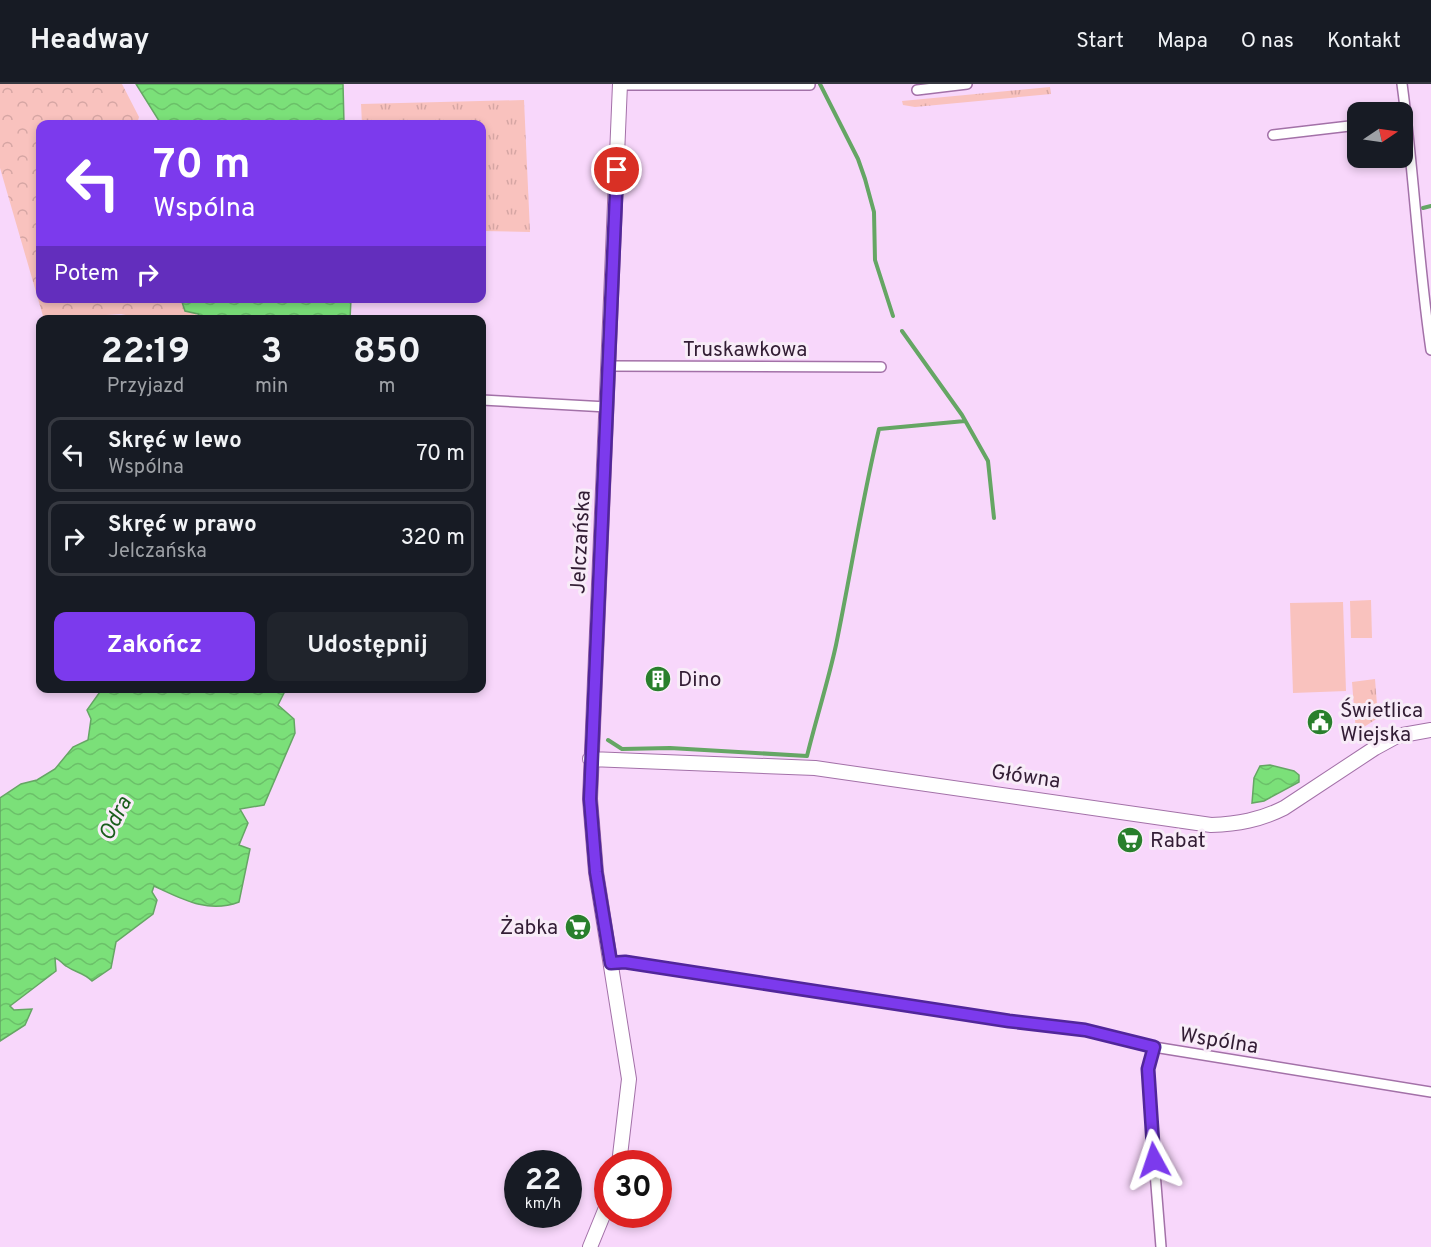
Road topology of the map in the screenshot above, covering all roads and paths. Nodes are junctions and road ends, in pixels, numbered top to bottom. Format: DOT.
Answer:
graph roads {
  1 [pos="967,84"];
  2 [pos="1402,84"];
  3 [pos="620,85"];
  4 [pos="810,85"];
  5 [pos="917,90"];
  6 [pos="1404,102"];
  7 [pos="1347,126"];
  8 [pos="1273,135"];
  9 [pos="1410,168"];
  10 [pos="1431,350"];
  11 [pos="608,366"];
  12 [pos="880,367"];
  13 [pos="486,400"];
  14 [pos="607,406"];
  15 [pos="1431,730"];
  16 [pos="590,759"];
  17 [pos="611,963"];
  18 [pos="1154,1047"];
  19 [pos="1431,1092"];
  20 [pos="621,1150"];
  21 [pos="598,1228"];
  22 [pos="590,1247"];
  23 [pos="1161,1247"];
  1 -- 5 [label="street"];
  2 -- 6 [label="street"];
  3 -- 4 [label="street"];
  3 -- 11 [label="main road, Jelczańska"];
  7 -- 8 [label="street"];
  9 -- 10 [label="street"];
  11 -- 12 [label="street, Truskawkowa"];
  11 -- 14 [label="main road, Jelczańska"];
  13 -- 14 [label="street"];
  14 -- 16 [label="main road, Jelczańska"];
  15 -- 16 [label="main road, Główna"];
  16 -- 17 [label="main road, Jelczańska"];
  17 -- 18 [label="street, Wspólna"];
  17 -- 20 [label="main road, Jelczańska"];
  18 -- 19 [label="street, Wspólna"];
  18 -- 23 [label="street"];
  21 -- 22 [label="main road"];
}
